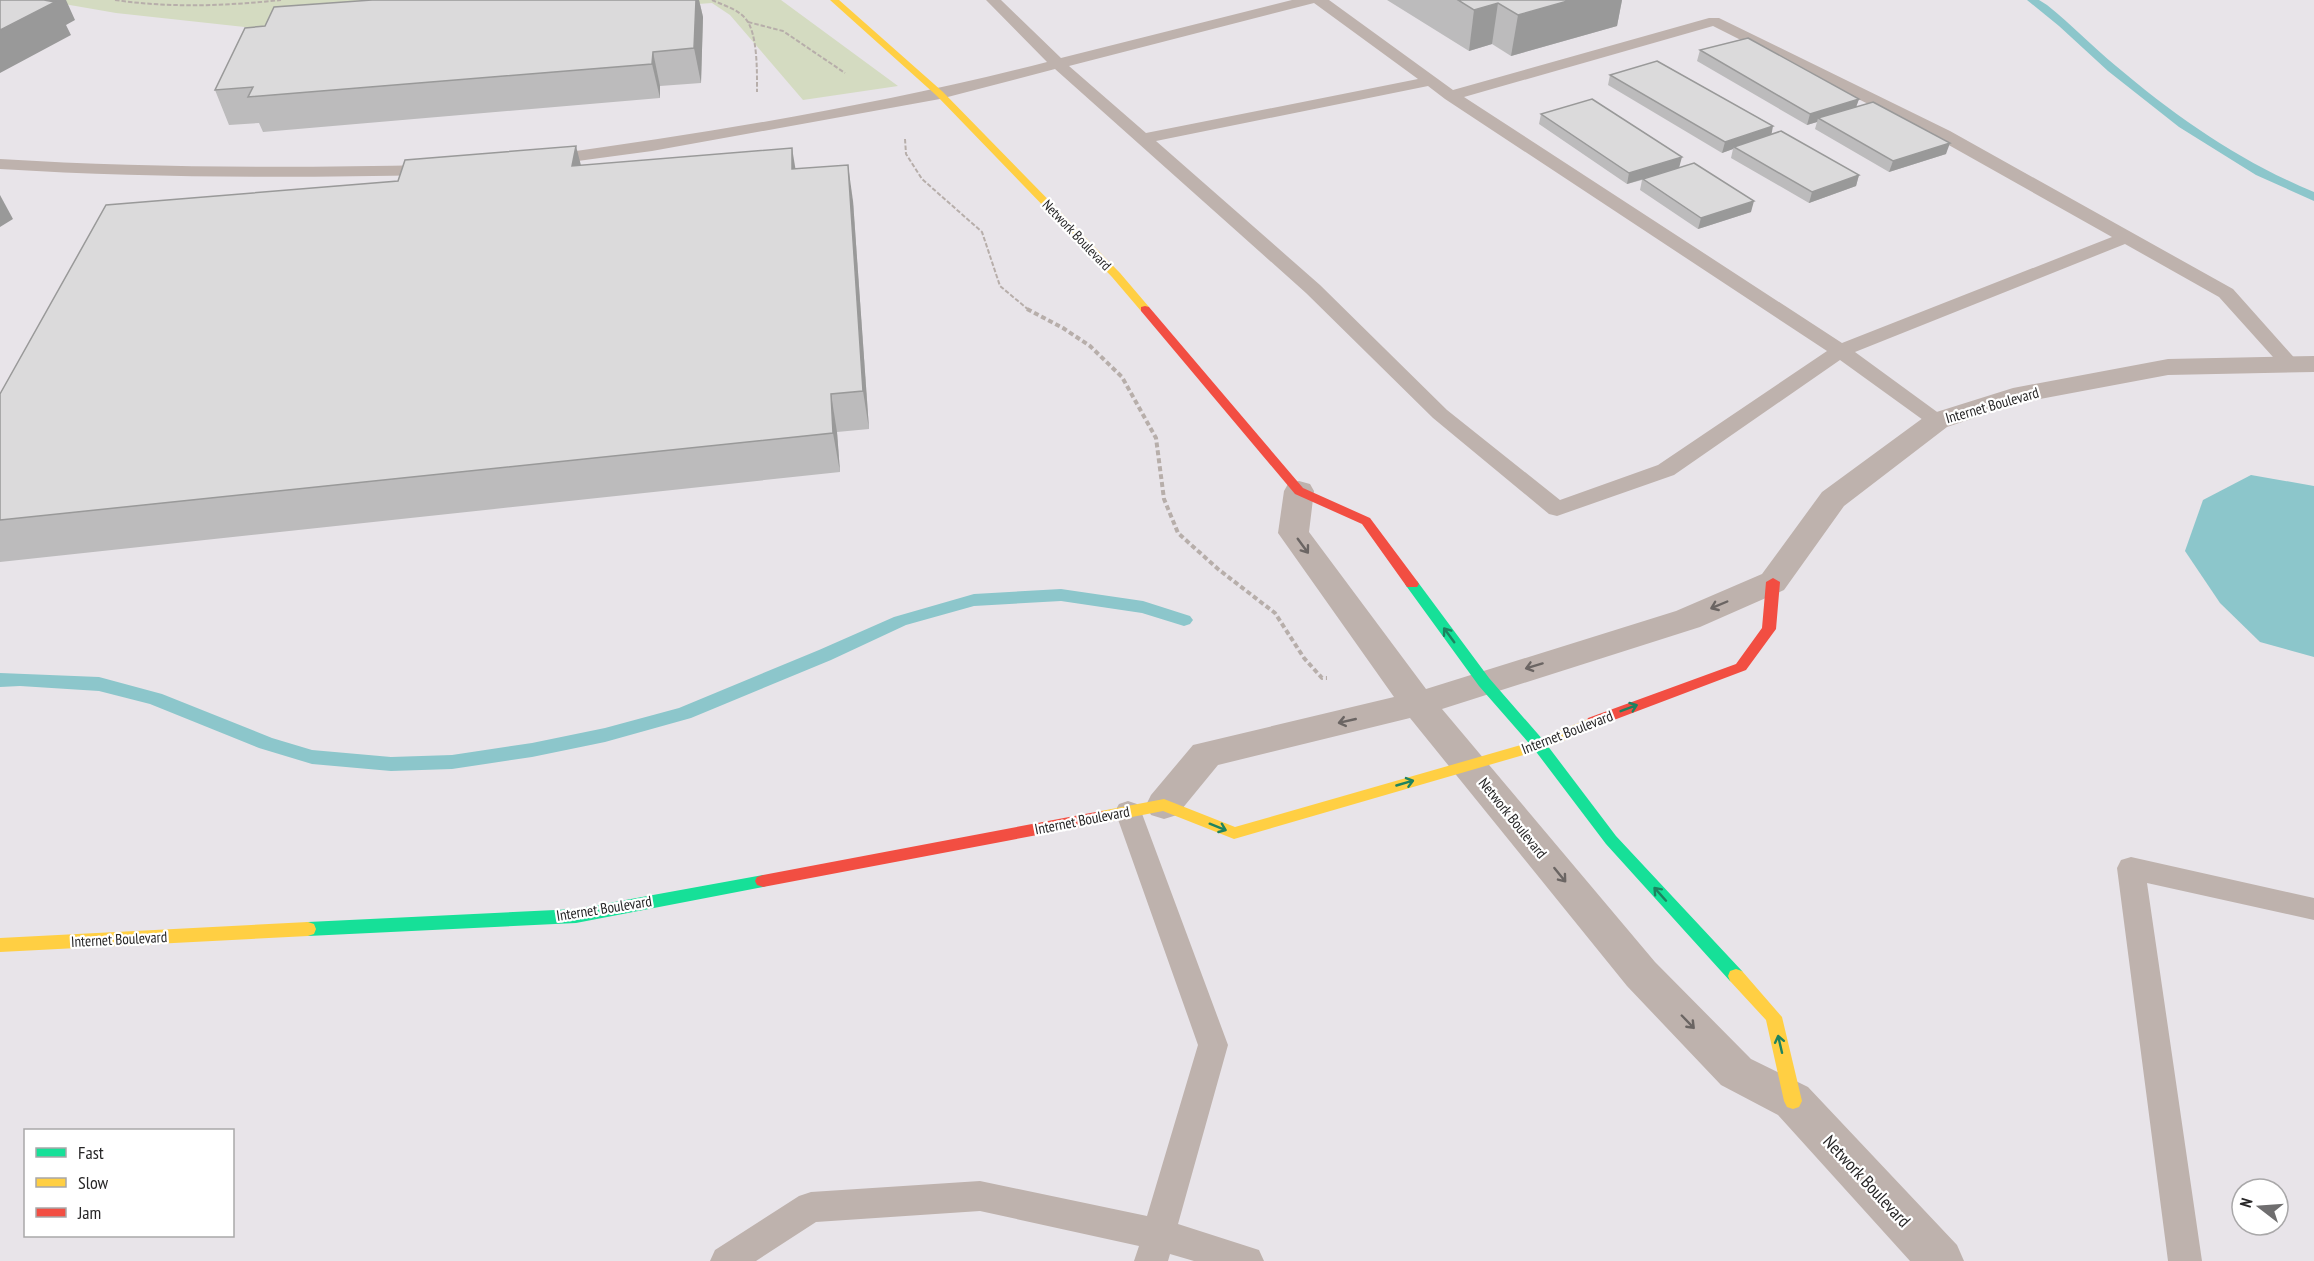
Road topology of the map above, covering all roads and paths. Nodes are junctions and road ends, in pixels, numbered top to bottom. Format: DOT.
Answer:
graph roads {
  1 [pos="115,0"];
  2 [pos="281,0"];
  3 [pos="712,0"];
  4 [pos="834,0"];
  5 [pos="993,0"];
  6 [pos="1309,0"];
  7 [pos="1320,0"];
  8 [pos="748,22"];
  9 [pos="1059,65"];
  10 [pos="1431,81"];
  11 [pos="757,93"];
  12 [pos="940,94"];
  13 [pos="1452,96"];
  14 [pos="886,104"];
  15 [pos="1143,139"];
  16 [pos="532,162"];
  17 [pos="0,164"];
  18 [pos="448,169"];
  19 [pos="2127,237"];
  20 [pos="1840,351"];
  21 [pos="2301,364"];
  22 [pos="1937,421"];
  23 [pos="1299,490"];
  24 [pos="1773,582"];
  25 [pos="1484,682"];
  26 [pos="1418,704"];
  27 [pos="1363,717"];
  28 [pos="1539,745"];
  29 [pos="1469,765"];
  30 [pos="1164,805"];
  31 [pos="1128,812"];
  32 [pos="2314,909"];
  33 [pos="0,945"];
  34 [pos="1793,1101"];
  35 [pos="1154,1248"];
  36 [pos="727,1261"];
  37 [pos="1247,1261"];
  38 [pos="1941,1261"];
  39 [pos="2185,1261"];
  1 -- 2 [label="path"];
  3 -- 8 [label="path"];
  4 -- 12 [label="street, Network Boulevard"];
  5 -- 9 [label="lane"];
  6 -- 9 [label="lane"];
  7 -- 10 [label="lane"];
  8 -- 11 [label="path"];
  8 -- 14 [label="path"];
  9 -- 12 [label="lane"];
  9 -- 15 [label="lane"];
  10 -- 13 [label="lane"];
  10 -- 15 [label="lane"];
  12 -- 14 [label="lane"];
  12 -- 23 [label="street, Network Boulevard"];
  13 -- 19 [label="lane"];
  13 -- 20 [label="lane"];
  14 -- 16 [label="lane"];
  14 -- 27 [label="path"];
  15 -- 20 [label="lane"];
  17 -- 18 [label="lane"];
  19 -- 20 [label="lane"];
  19 -- 21 [label="lane"];
  20 -- 22 [label="lane"];
  21 -- 22 [label="street, Internet Boulevard"];
  22 -- 24 [label="street, Internet Boulevard"];
  25 -- 23 [label="street, Network Boulevard, one-way"];
  23 -- 26 [label="street, Network Boulevard, one-way"];
  24 -- 25 [label="street, one-way"];
  28 -- 24 [label="street, Internet Boulevard, one-way"];
  25 -- 26 [label="street"];
  25 -- 28 [label="street, Network Boulevard"];
  26 -- 27 [label="street"];
  26 -- 29 [label="street, Network Boulevard"];
  27 -- 30 [label="street, one-way"];
  28 -- 29 [label="street, Internet Boulevard"];
  34 -- 28 [label="street, Network Boulevard, one-way"];
  30 -- 29 [label="street, Internet Boulevard, one-way"];
  29 -- 34 [label="street, Network Boulevard, one-way"];
  30 -- 31 [label="street, Internet Boulevard"];
  31 -- 33 [label="street, Internet Boulevard"];
  31 -- 35 [label="lane"];
  32 -- 39 [label="lane"];
  34 -- 38 [label="street, Network Boulevard"];
  35 -- 36 [label="lane"];
  35 -- 37 [label="lane"];
}
